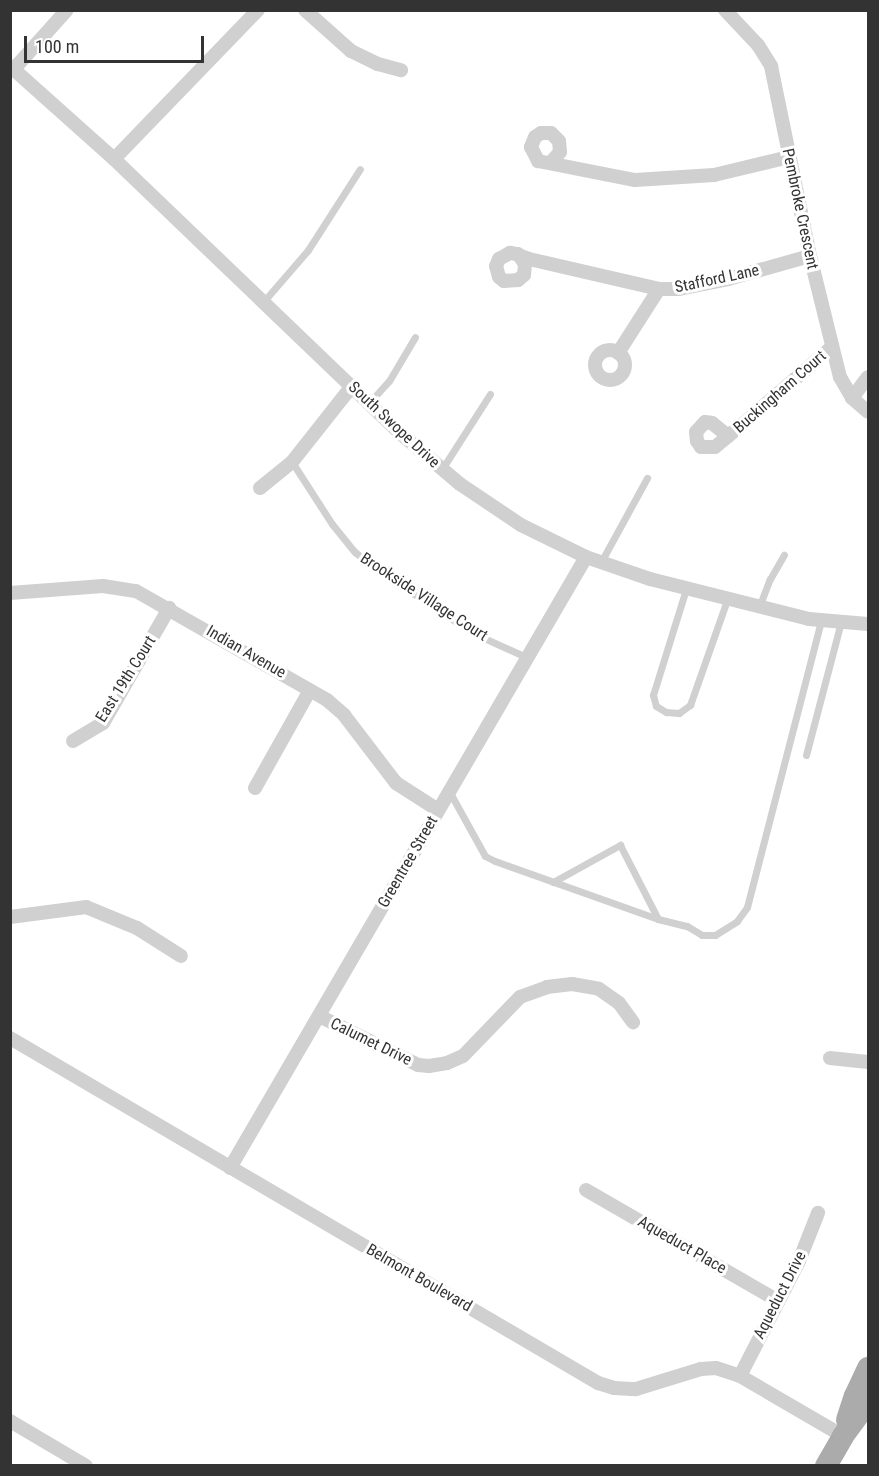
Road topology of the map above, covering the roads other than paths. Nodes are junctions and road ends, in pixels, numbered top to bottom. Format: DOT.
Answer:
graph roads {
  1 [pos="67,10"];
  2 [pos="258,10"];
  3 [pos="305,10"];
  4 [pos="724,10"];
  5 [pos="12,67"];
  6 [pos="401,70"];
  7 [pos="789,157"];
  8 [pos="114,159"];
  9 [pos="552,161"];
  10 [pos="360,169"];
  11 [pos="518,254"];
  12 [pos="810,256"];
  13 [pos="659,289"];
  14 [pos="264,301"];
  15 [pos="415,337"];
  16 [pos="832,347"];
  17 [pos="618,352"];
  18 [pos="868,376"];
  19 [pos="352,386"];
  20 [pos="490,394"];
  21 [pos="852,398"];
  22 [pos="369,403"];
  23 [pos="868,412"];
  24 [pos="728,436"];
  25 [pos="291,462"];
  26 [pos="442,469"];
  27 [pos="647,478"];
  28 [pos="260,488"];
  29 [pos="783,555"];
  30 [pos="586,557"];
  31 [pos="602,562"];
  32 [pos="686,589"];
  33 [pos="10,593"];
  34 [pos="727,600"];
  35 [pos="169,608"];
  36 [pos="759,608"];
  37 [pos="821,620"];
  38 [pos="841,622"];
  39 [pos="868,624"];
  40 [pos="528,658"];
  41 [pos="310,690"];
  42 [pos="74,741"];
  43 [pos="806,755"];
  44 [pos="255,788"];
  45 [pos="449,791"];
  46 [pos="438,810"];
  47 [pos="553,882"];
  48 [pos="10,917"];
  49 [pos="658,919"];
  50 [pos="180,956"];
  51 [pos="319,1016"];
  52 [pos="633,1022"];
  53 [pos="10,1038"];
  54 [pos="830,1059"];
  55 [pos="868,1062"];
  56 [pos="230,1168"];
  57 [pos="586,1190"];
  58 [pos="818,1213"];
  59 [pos="778,1301"];
  60 [pos="868,1368"];
  61 [pos="740,1376"];
  62 [pos="868,1402"];
  63 [pos="10,1421"];
  64 [pos="843,1436"];
  65 [pos="86,1466"];
  66 [pos="826,1466"];
  1 -- 5 [label="street"];
  2 -- 8 [label="street"];
  3 -- 6 [label="street"];
  4 -- 7 [label="street, Pembroke Crescent"];
  5 -- 8 [label="street, South Swope Drive"];
  7 -- 9 [label="street"];
  7 -- 12 [label="street, Pembroke Crescent"];
  8 -- 14 [label="street, South Swope Drive"];
  10 -- 14 [label="lane"];
  11 -- 13 [label="street, Stafford Lane"];
  12 -- 13 [label="street, Stafford Lane"];
  12 -- 16 [label="street, Pembroke Crescent"];
  13 -- 17 [label="street"];
  14 -- 19 [label="street, South Swope Drive"];
  15 -- 22 [label="lane"];
  16 -- 21 [label="street, Pembroke Crescent"];
  16 -- 24 [label="street, Buckingham Court"];
  18 -- 21 [label="street"];
  19 -- 22 [label="street, South Swope Drive"];
  19 -- 25 [label="street"];
  20 -- 26 [label="lane"];
  21 -- 23 [label="street, Pembroke Crescent"];
  22 -- 26 [label="street, South Swope Drive"];
  25 -- 28 [label="street"];
  25 -- 40 [label="lane, Brookside Village Court"];
  26 -- 30 [label="street, South Swope Drive"];
  27 -- 31 [label="lane"];
  29 -- 36 [label="lane"];
  30 -- 31 [label="street, South Swope Drive"];
  30 -- 40 [label="street, Greentree Street"];
  31 -- 32 [label="street, South Swope Drive"];
  32 -- 34 [label="street, South Swope Drive"];
  32 -- 34 [label="lane"];
  33 -- 35 [label="street, Indian Avenue"];
  34 -- 36 [label="street, South Swope Drive"];
  35 -- 41 [label="street, Indian Avenue"];
  35 -- 42 [label="street, East 19th Court"];
  36 -- 37 [label="street, South Swope Drive"];
  37 -- 38 [label="street, South Swope Drive"];
  37 -- 49 [label="lane"];
  38 -- 39 [label="street, South Swope Drive"];
  38 -- 43 [label="lane"];
  40 -- 45 [label="street, Greentree Street"];
  41 -- 44 [label="street"];
  41 -- 46 [label="street, Indian Avenue"];
  45 -- 46 [label="street, Greentree Street"];
  45 -- 47 [label="lane"];
  46 -- 51 [label="street, Greentree Street"];
  47 -- 49 [label="lane"];
  47 -- 49 [label="lane"];
  48 -- 50 [label="street"];
  51 -- 52 [label="street, Calumet Drive"];
  51 -- 56 [label="street, Greentree Street"];
  53 -- 56 [label="street, Belmont Boulevard"];
  54 -- 55 [label="street"];
  56 -- 61 [label="street, Belmont Boulevard"];
  57 -- 59 [label="street, Aqueduct Place"];
  58 -- 59 [label="street, Aqueduct Drive"];
  59 -- 61 [label="street, Aqueduct Drive"];
  60 -- 64 [label="main road"];
  61 -- 64 [label="street, Belmont Boulevard"];
  62 -- 64 [label="main road"];
  63 -- 65 [label="street"];
  64 -- 66 [label="main road"];
}
